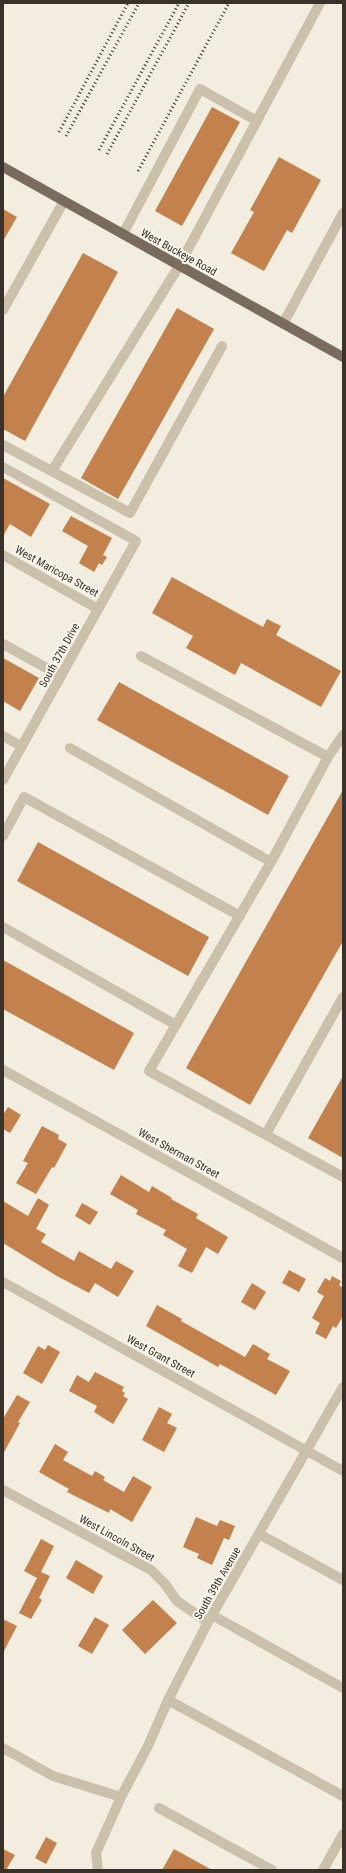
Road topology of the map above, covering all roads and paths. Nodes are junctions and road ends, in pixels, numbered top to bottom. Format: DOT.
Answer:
graph roads {
  1 [pos="320,3"];
  2 [pos="257,121"];
  3 [pos="3,167"];
  4 [pos="64,201"];
  5 [pos="343,213"];
  6 [pos="123,234"];
  7 [pos="179,266"];
  8 [pos="3,310"];
  9 [pos="283,324"];
  10 [pos="222,346"];
  11 [pos="343,357"];
  12 [pos="3,445"];
  13 [pos="3,467"];
  14 [pos="52,471"];
  15 [pos="3,555"];
  16 [pos="98,609"];
  17 [pos="3,644"];
  18 [pos="141,656"];
  19 [pos="61,676"];
  20 [pos="343,735"];
  21 [pos="3,736"];
  22 [pos="21,746"];
  23 [pos="70,748"];
  24 [pos="328,757"];
  25 [pos="3,780"];
  26 [pos="3,836"];
  27 [pos="271,862"];
  28 [pos="240,916"];
  29 [pos="3,927"];
  30 [pos="343,998"];
  31 [pos="176,1025"];
  32 [pos="3,1070"];
  33 [pos="266,1134"];
  34 [pos="343,1177"];
  35 [pos="343,1258"];
  36 [pos="3,1282"];
  37 [pos="343,1387"];
  38 [pos="306,1451"];
  39 [pos="343,1471"];
  40 [pos="3,1490"];
  41 [pos="259,1534"];
  42 [pos="343,1580"];
  43 [pos="210,1619"];
  44 [pos="343,1688"];
  45 [pos="168,1700"];
  46 [pos="3,1748"];
  47 [pos="121,1796"];
  48 [pos="343,1796"];
  49 [pos="158,1808"];
  50 [pos="343,1834"];
  51 [pos="98,1870"];
  52 [pos="272,1870"];
  53 [pos="323,1870"];
  1 -- 2 [label="street"];
  2 -- 6 [label="street"];
  2 -- 7 [label="street"];
  3 -- 4 [label="main road, West Buckeye Road"];
  4 -- 6 [label="main road, West Buckeye Road"];
  4 -- 8 [label="street"];
  5 -- 9 [label="street"];
  6 -- 7 [label="main road, West Buckeye Road"];
  7 -- 9 [label="main road, West Buckeye Road"];
  7 -- 14 [label="street"];
  9 -- 11 [label="main road, West Buckeye Road"];
  10 -- 14 [label="street"];
  12 -- 14 [label="street"];
  13 -- 16 [label="street, South 37th Drive"];
  15 -- 16 [label="street, West Maricopa Street"];
  16 -- 19 [label="street, South 37th Drive"];
  17 -- 19 [label="street"];
  18 -- 24 [label="street"];
  19 -- 22 [label="street, South 37th Drive"];
  20 -- 24 [label="street"];
  21 -- 22 [label="street"];
  22 -- 25 [label="street, South 37th Drive"];
  23 -- 27 [label="street"];
  24 -- 27 [label="street"];
  26 -- 28 [label="street"];
  27 -- 28 [label="street"];
  28 -- 31 [label="street"];
  29 -- 31 [label="street"];
  30 -- 33 [label="street"];
  31 -- 33 [label="street"];
  32 -- 35 [label="street, West Sherman Street"];
  33 -- 34 [label="street"];
  36 -- 38 [label="street, West Grant Street"];
  37 -- 38 [label="street, South 39th Avenue"];
  38 -- 39 [label="street, West Grant Street"];
  38 -- 41 [label="street, South 39th Avenue"];
  40 -- 43 [label="street, West Lincoln Street"];
  41 -- 42 [label="street"];
  41 -- 43 [label="street, South 39th Avenue"];
  43 -- 44 [label="street, West Lincoln Street"];
  43 -- 45 [label="street, South 39th Avenue"];
  45 -- 47 [label="street, South 39th Avenue"];
  45 -- 48 [label="street"];
  46 -- 47 [label="street"];
  47 -- 51 [label="street, South 39th Avenue"];
  49 -- 52 [label="street"];
  50 -- 53 [label="street"];
}
